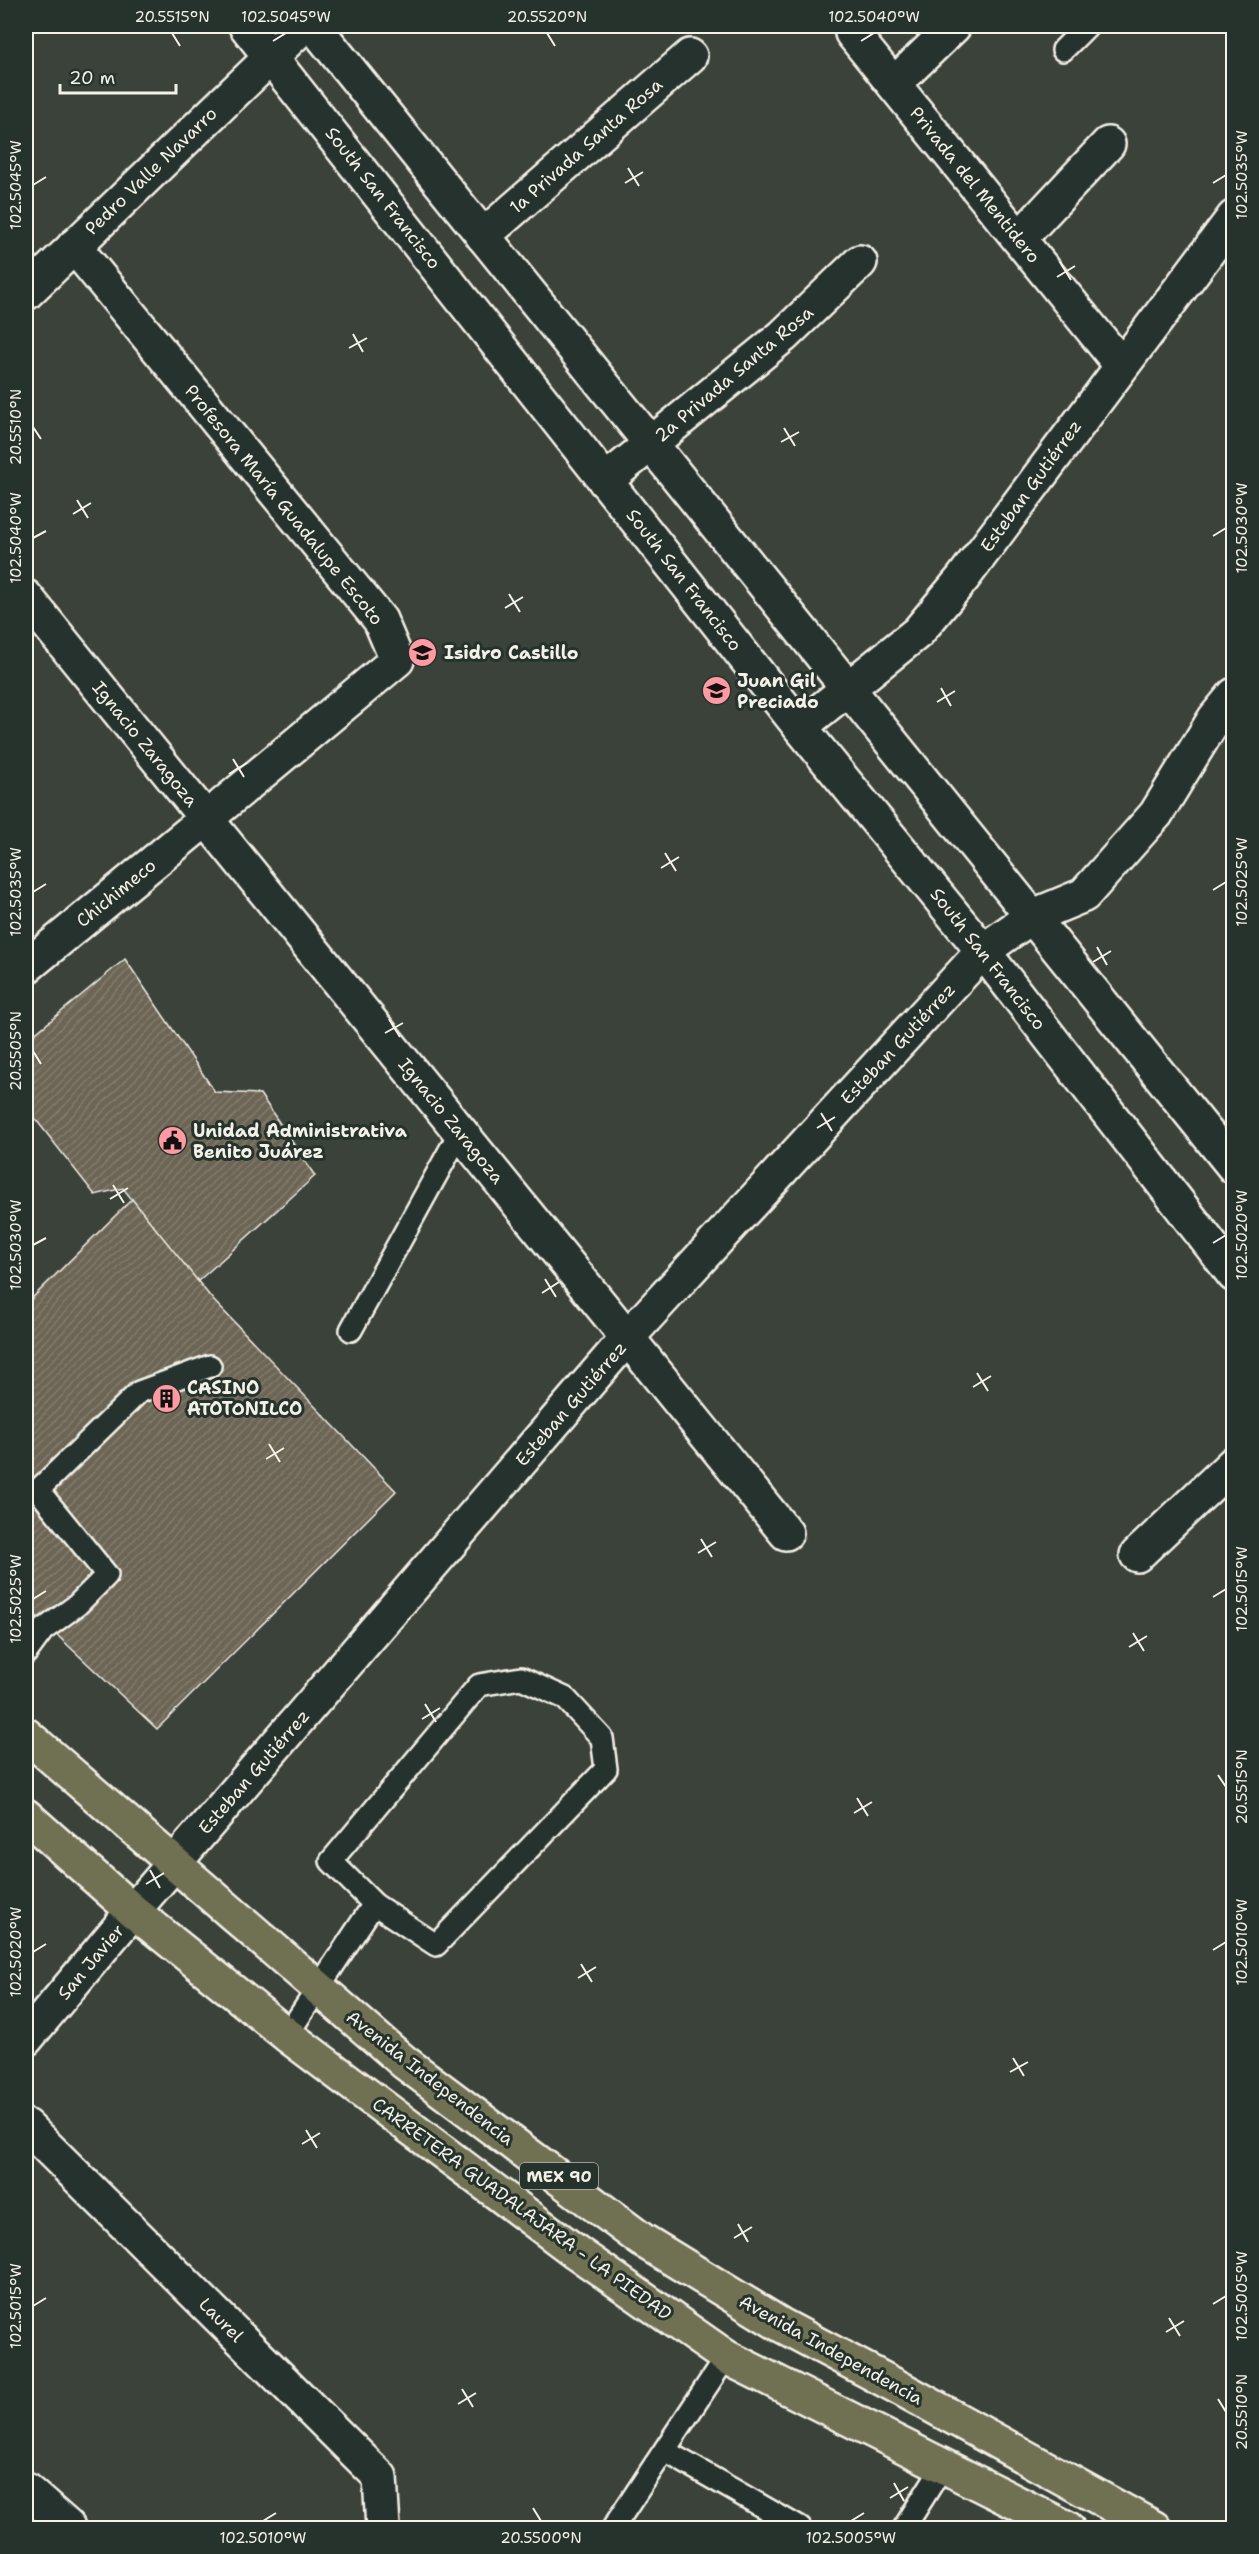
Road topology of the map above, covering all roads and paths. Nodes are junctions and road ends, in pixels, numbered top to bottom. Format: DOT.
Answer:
graph roads {
  1 [pos="246,26"];
  2 [pos="303,26"];
  3 [pos="314,26"];
  4 [pos="954,26"];
  5 [pos="1087,26"];
  6 [pos="852,33"];
  7 [pos="1063,50"];
  8 [pos="271,56"];
  9 [pos="690,56"];
  10 [pos="894,84"];
  11 [pos="1108,144"];
  12 [pos="1233,217"];
  13 [pos="483,236"];
  14 [pos="1019,239"];
  15 [pos="74,246"];
  16 [pos="860,262"];
  17 [pos="26,293"];
  18 [pos="1121,365"];
  19 [pos="651,445"];
  20 [pos="605,481"];
  21 [pos="26,597"];
  22 [pos="847,689"];
  23 [pos="1233,695"];
  24 [pos="800,727"];
  25 [pos="206,819"];
  26 [pos="1031,917"];
  27 [pos="983,951"];
  28 [pos="26,967"];
  29 [pos="460,1132"];
  30 [pos="1233,1167"];
  31 [pos="1233,1275"];
  32 [pos="351,1330"];
  33 [pos="627,1338"];
  34 [pos="210,1366"];
  35 [pos="1233,1463"];
  36 [pos="786,1533"];
  37 [pos="1137,1555"];
  38 [pos="26,1653"];
  39 [pos="26,1735"];
  40 [pos="26,1816"];
  41 [pos="174,1865"];
  42 [pos="374,1904"];
  43 [pos="133,1911"];
  44 [pos="318,1989"];
  45 [pos="287,2036"];
  46 [pos="26,2039"];
  47 [pos="26,2126"];
  48 [pos="726,2357"];
  49 [pos="665,2451"];
  50 [pos="943,2466"];
  51 [pos="26,2490"];
  52 [pos="68,2527"];
  53 [pos="383,2529"];
  54 [pos="613,2529"];
  55 [pos="800,2529"];
  56 [pos="904,2529"];
  57 [pos="1067,2529"];
  58 [pos="1154,2529"];
  1 -- 8 [label="street, South San Francisco"];
  2 -- 8 [label="street, Pedro Valle Navarro"];
  3 -- 13 [label="street"];
  4 -- 10 [label="street"];
  5 -- 7 [label="lane"];
  6 -- 10 [label="street, Privada del Mentidero"];
  8 -- 15 [label="street, Pedro Valle Navarro"];
  8 -- 20 [label="street, South San Francisco"];
  9 -- 13 [label="street, 1a Privada Santa Rosa"];
  10 -- 14 [label="street, Privada del Mentidero"];
  11 -- 14 [label="street"];
  12 -- 18 [label="street, Esteban Gutiérrez"];
  13 -- 19 [label="street"];
  14 -- 18 [label="street, Privada del Mentidero"];
  15 -- 17 [label="street, Pedro Valle Navarro"];
  15 -- 25 [label="street, Profesora María Guadalupe Escoto"];
  16 -- 19 [label="street, 2a Privada Santa Rosa"];
  18 -- 22 [label="street, Esteban Gutiérrez"];
  19 -- 20 [label="street, 2a Privada Santa Rosa"];
  19 -- 22 [label="street"];
  20 -- 24 [label="street, South San Francisco"];
  21 -- 25 [label="street, Ignacio Zaragoza"];
  22 -- 24 [label="street, Esteban Gutiérrez"];
  22 -- 26 [label="street"];
  23 -- 26 [label="street, Esteban Gutiérrez"];
  24 -- 27 [label="street, South San Francisco"];
  25 -- 28 [label="street, Chichimeco"];
  25 -- 29 [label="street, Ignacio Zaragoza"];
  26 -- 27 [label="street, Esteban Gutiérrez"];
  26 -- 30 [label="street"];
  27 -- 31 [label="street, South San Francisco"];
  27 -- 33 [label="street, Esteban Gutiérrez"];
  29 -- 32 [label="lane"];
  29 -- 33 [label="street, Ignacio Zaragoza"];
  33 -- 36 [label="street, Ignacio Zaragoza"];
  33 -- 41 [label="street, Esteban Gutiérrez"];
  34 -- 38 [label="lane"];
  35 -- 37 [label="street"];
  39 -- 41 [label="main road, Avenida Independencia / MEX 90"];
  40 -- 43 [label="main road, CARRETERA GUADALAJARA - LA PIEDAD / MEX 90"];
  41 -- 43 [label="street, Esteban Gutiérrez"];
  41 -- 44 [label="main road, Avenida Independencia / MEX 90"];
  42 -- 42 [label="lane"];
  42 -- 44 [label="lane"];
  43 -- 45 [label="main road, CARRETERA GUADALAJARA - LA PIEDAD / MEX 90"];
  43 -- 46 [label="street, San Javier"];
  44 -- 45 [label="lane"];
  44 -- 58 [label="main road, Avenida Independencia / MEX 90"];
  45 -- 48 [label="main road, CARRETERA GUADALAJARA - LA PIEDAD / MEX 90"];
  47 -- 53 [label="street, Laurel"];
  48 -- 49 [label="lane"];
  48 -- 50 [label="main road, CARRETERA GUADALAJARA - LA PIEDAD / MEX 90"];
  49 -- 54 [label="lane"];
  49 -- 55 [label="lane"];
  50 -- 56 [label="lane"];
  50 -- 57 [label="main road, CARRETERA GUADALAJARA - LA PIEDAD / MEX 90"];
  51 -- 52 [label="street"];
}
